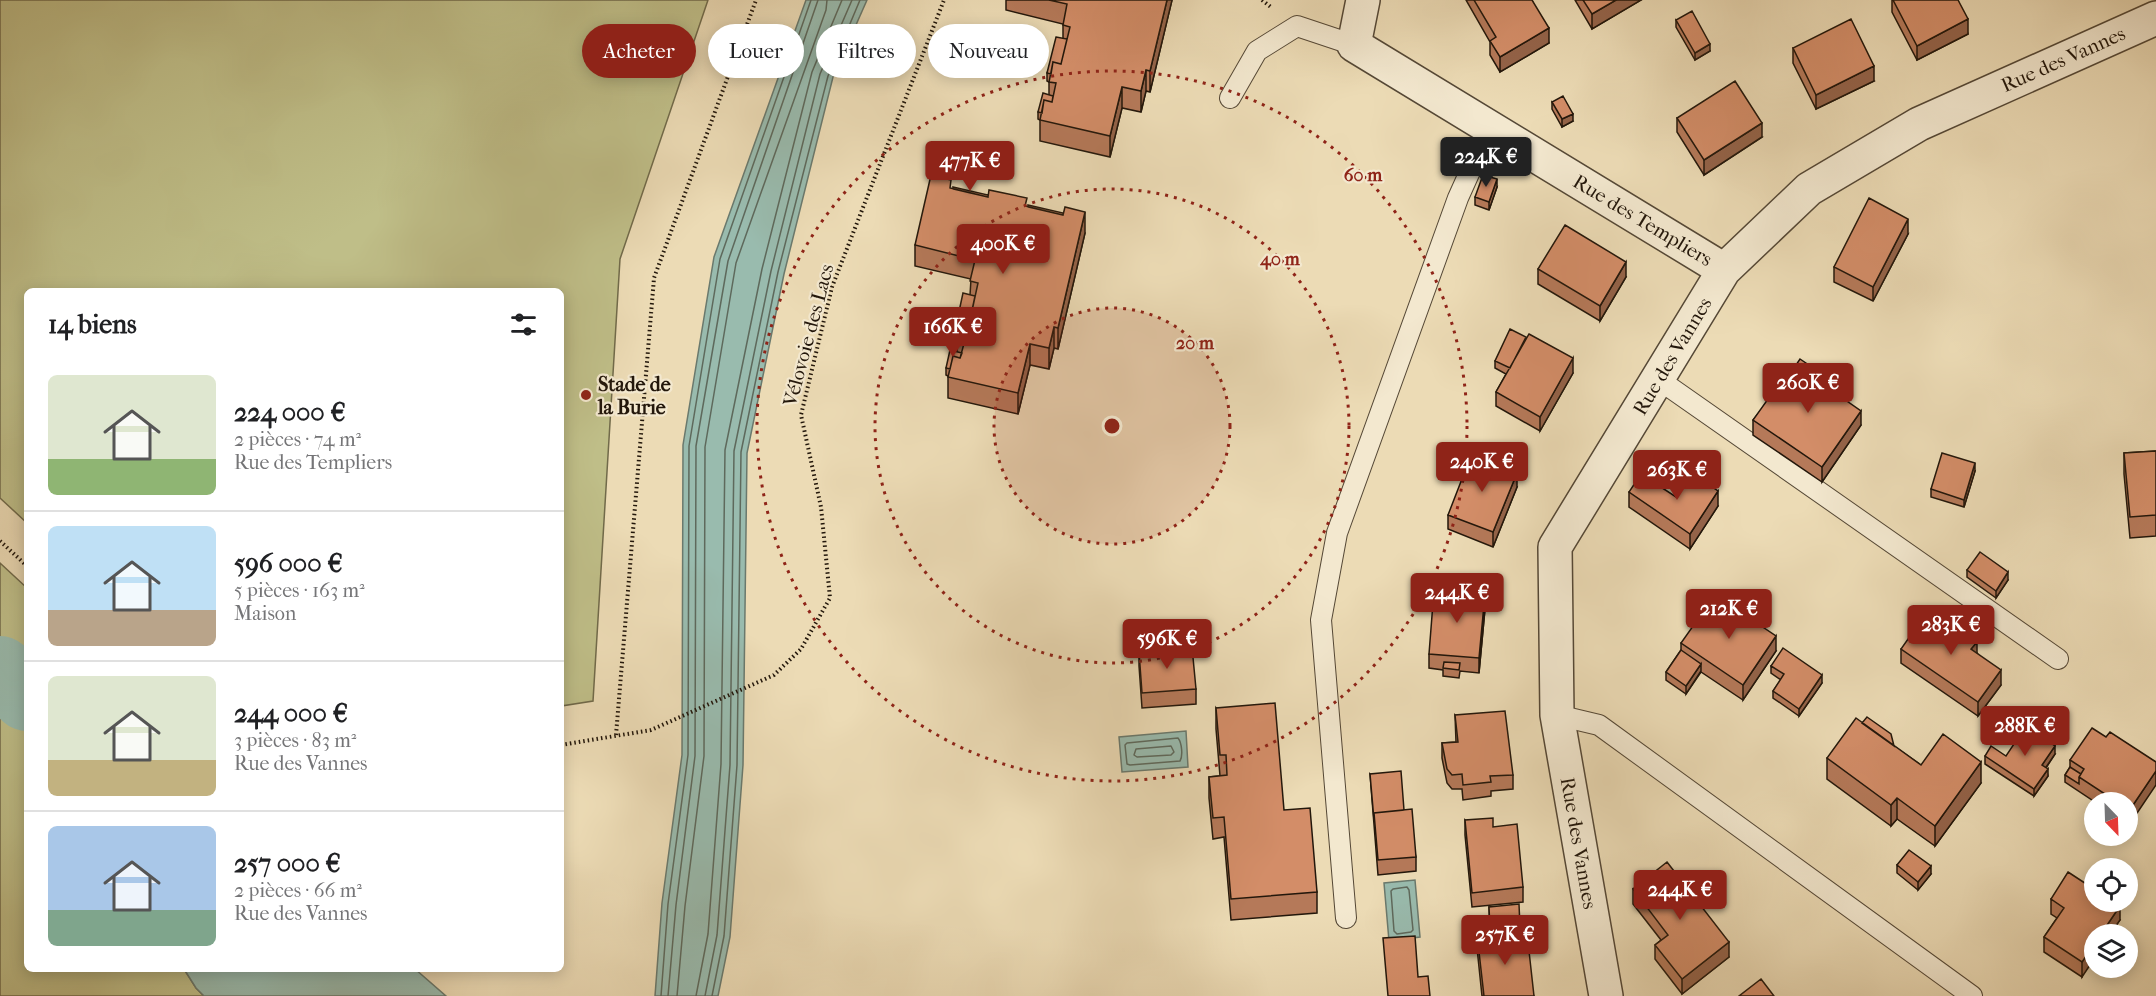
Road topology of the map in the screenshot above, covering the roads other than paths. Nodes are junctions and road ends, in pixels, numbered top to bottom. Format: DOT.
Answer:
graph roads {
  1 [pos="1363,0"];
  2 [pos="2156,18"];
  3 [pos="1354,45"];
  4 [pos="1230,98"];
  5 [pos="1490,127"];
  6 [pos="1725,270"];
  7 [pos="1658,379"];
  8 [pos="2058,659"];
  9 [pos="1557,716"];
  10 [pos="1346,918"];
  11 [pos="1606,996"];
  12 [pos="1972,996"];
  1 -- 3 [label="street"];
  2 -- 6 [label="street, Rue des Vannes"];
  3 -- 4 [label="lane"];
  3 -- 5 [label="street, Rue des Templiers"];
  5 -- 6 [label="street, Rue des Templiers"];
  5 -- 10 [label="lane"];
  6 -- 7 [label="street, Rue des Vannes"];
  7 -- 8 [label="lane"];
  7 -- 9 [label="street, Rue des Vannes"];
  9 -- 11 [label="street, Rue des Vannes"];
  9 -- 12 [label="lane"];
}
